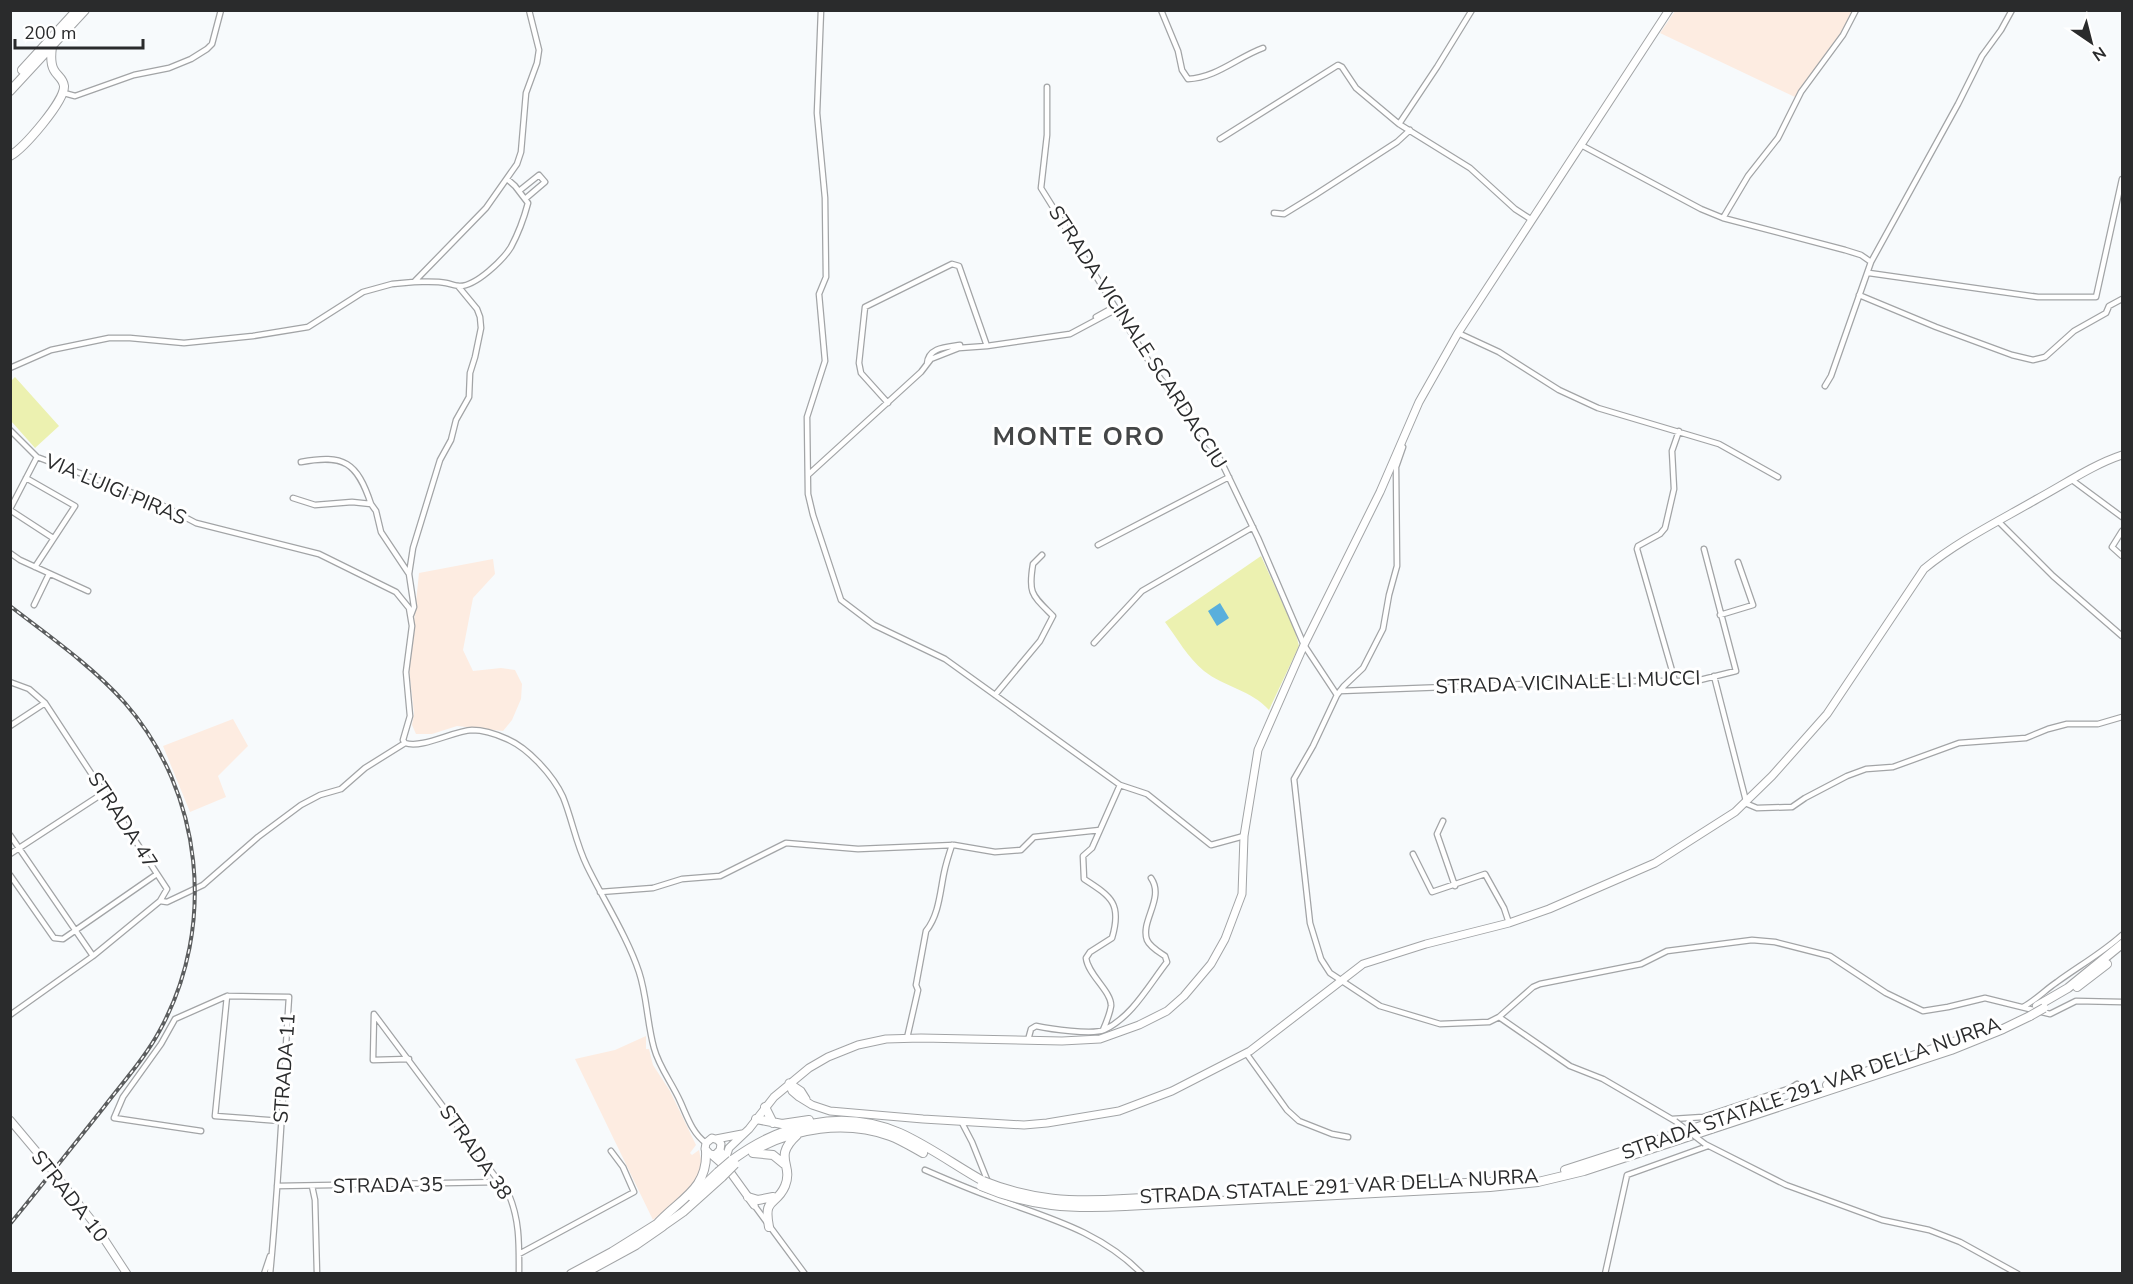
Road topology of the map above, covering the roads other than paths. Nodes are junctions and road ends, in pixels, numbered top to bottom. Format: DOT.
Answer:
graph roads {
  1 [pos="77,10"];
  2 [pos="85,10"];
  3 [pos="221,10"];
  4 [pos="530,10"];
  5 [pos="822,10"];
  6 [pos="1161,10"];
  7 [pos="1472,10"];
  8 [pos="1669,10"];
  9 [pos="1856,10"];
  10 [pos="2012,10"];
  11 [pos="52,46"];
  12 [pos="1263,48"];
  13 [pos="53,69"];
  14 [pos="27,73"];
  15 [pos="10,83"];
  16 [pos="1047,87"];
  17 [pos="10,91"];
  18 [pos="64,93"];
  19 [pos="1399,123"];
  20 [pos="1410,130"];
  21 [pos="1220,139"];
  22 [pos="1581,145"];
  23 [pos="10,156"];
  24 [pos="507,179"];
  25 [pos="2122,179"];
  26 [pos="519,191"];
  27 [pos="525,199"];
  28 [pos="1274,213"];
  29 [pos="1723,218"];
  30 [pos="1532,220"];
  31 [pos="1871,262"];
  32 [pos="1869,273"];
  33 [pos="414,282"];
  34 [pos="458,286"];
  35 [pos="1859,295"];
  36 [pos="2122,299"];
  37 [pos="1114,308"];
  38 [pos="1458,333"];
  39 [pos="987,345"];
  40 [pos="10,368"];
  41 [pos="1825,386"];
  42 [pos="888,403"];
  43 [pos="1409,426"];
  44 [pos="10,430"];
  45 [pos="1679,431"];
  46 [pos="2122,455"];
  47 [pos="37,457"];
  48 [pos="301,462"];
  49 [pos="808,476"];
  50 [pos="1229,477"];
  51 [pos="1778,477"];
  52 [pos="26,478"];
  53 [pos="2072,480"];
  54 [pos="293,498"];
  55 [pos="371,504"];
  56 [pos="10,510"];
  57 [pos="2122,517"];
  58 [pos="1998,521"];
  59 [pos="1253,527"];
  60 [pos="2122,531"];
  61 [pos="53,538"];
  62 [pos="1098,545"];
  63 [pos="1704,549"];
  64 [pos="10,553"];
  65 [pos="1042,555"];
  66 [pos="2122,556"];
  67 [pos="1738,561"];
  68 [pos="35,567"];
  69 [pos="49,574"];
  70 [pos="409,574"];
  71 [pos="88,591"];
  72 [pos="34,605"];
  73 [pos="411,615"];
  74 [pos="1720,615"];
  75 [pos="2122,636"];
  76 [pos="1094,643"];
  77 [pos="1304,645"];
  78 [pos="1714,676"];
  79 [pos="1675,681"];
  80 [pos="10,682"];
  81 [pos="1339,693"];
  82 [pos="995,695"];
  83 [pos="45,703"];
  84 [pos="2122,717"];
  85 [pos="10,726"];
  86 [pos="405,744"];
  87 [pos="1120,785"];
  88 [pos="105,792"];
  89 [pos="1746,802"];
  90 [pos="1443,821"];
  91 [pos="1100,830"];
  92 [pos="10,835"];
  93 [pos="1244,836"];
  94 [pos="952,845"];
  95 [pos="20,848"];
  96 [pos="10,854"];
  97 [pos="1413,854"];
  98 [pos="10,875"];
  99 [pos="154,876"];
  100 [pos="1151,878"];
  101 [pos="1455,886"];
  102 [pos="600,892"];
  103 [pos="160,901"];
  104 [pos="1509,923"];
  105 [pos="76,930"];
  106 [pos="2122,935"];
  107 [pos="2122,944"];
  108 [pos="2122,951"];
  109 [pos="93,956"];
  110 [pos="1342,980"];
  111 [pos="227,996"];
  112 [pos="2122,1002"];
  113 [pos="2040,1007"];
  114 [pos="2026,1012"];
  115 [pos="10,1015"];
  116 [pos="1499,1017"];
  117 [pos="1103,1031"];
  118 [pos="907,1038"];
  119 [pos="1028,1040"];
  120 [pos="1246,1053"];
  121 [pos="409,1059"];
  122 [pos="809,1068"];
  123 [pos="789,1083"];
  124 [pos="1797,1084"];
  125 [pos="800,1094"];
  126 [pos="774,1097"];
  127 [pos="765,1107"];
  128 [pos="756,1119"];
  129 [pos="10,1120"];
  130 [pos="281,1120"];
  131 [pos="1674,1120"];
  132 [pos="827,1121"];
  133 [pos="961,1121"];
  134 [pos="772,1123"];
  135 [pos="201,1131"];
  136 [pos="800,1132"];
  137 [pos="742,1134"];
  138 [pos="1348,1137"];
  139 [pos="716,1139"];
  140 [pos="735,1142"];
  141 [pos="1706,1145"];
  142 [pos="708,1150"];
  143 [pos="721,1150"];
  144 [pos="611,1151"];
  145 [pos="750,1153"];
  146 [pos="785,1165"];
  147 [pos="727,1167"];
  148 [pos="925,1170"];
  149 [pos="500,1182"];
  150 [pos="982,1183"];
  151 [pos="277,1186"];
  152 [pos="312,1186"];
  153 [pos="748,1197"];
  154 [pos="994,1198"];
  155 [pos="773,1199"];
  156 [pos="754,1205"];
  157 [pos="660,1225"];
  158 [pos="769,1227"];
  159 [pos="273,1248"];
  160 [pos="519,1254"];
  161 [pos="266,1267"];
  162 [pos="2017,1273"];
  163 [pos="128,1274"];
  164 [pos="259,1274"];
  165 [pos="264,1274"];
  166 [pos="270,1274"];
  167 [pos="317,1274"];
  168 [pos="519,1274"];
  169 [pos="571,1274"];
  170 [pos="583,1274"];
  171 [pos="805,1274"];
  172 [pos="1142,1274"];
  173 [pos="1605,1274"];
  1 -- 15 [label="highway"];
  2 -- 11 [label="highway"];
  3 -- 18 [label="street"];
  4 -- 24 [label="street"];
  5 -- 49 [label="street"];
  6 -- 12 [label="street"];
  7 -- 19 [label="street"];
  8 -- 22 [label="street"];
  9 -- 29 [label="street"];
  10 -- 31 [label="street"];
  11 -- 13 [label="highway"];
  11 -- 14 [label="highway"];
  13 -- 14 [label="highway"];
  13 -- 18 [label="highway"];
  14 -- 17 [label="highway"];
  16 -- 37 [label="street, STRADA VICINALE SCARDACCIU"];
  18 -- 23 [label="highway"];
  19 -- 20 [label="street"];
  19 -- 21 [label="street"];
  20 -- 28 [label="street"];
  20 -- 30 [label="street"];
  22 -- 29 [label="street"];
  22 -- 30 [label="street"];
  24 -- 26 [label="street"];
  24 -- 33 [label="street"];
  25 -- 32 [label="street"];
  26 -- 27 [label="street"];
  26 -- 27 [label="street"];
  27 -- 34 [label="street"];
  29 -- 31 [label="street"];
  30 -- 38 [label="street"];
  31 -- 32 [label="street"];
  32 -- 35 [label="street"];
  33 -- 34 [label="street"];
  33 -- 40 [label="street"];
  34 -- 70 [label="street"];
  35 -- 36 [label="street"];
  35 -- 41 [label="street"];
  37 -- 39 [label="street"];
  37 -- 50 [label="street, STRADA VICINALE SCARDACCIU"];
  38 -- 43 [label="street"];
  38 -- 45 [label="street"];
  39 -- 42 [label="street"];
  39 -- 42 [label="street"];
  42 -- 49 [label="street"];
  43 -- 77 [label="street"];
  43 -- 81 [label="street"];
  44 -- 47 [label="street, VIA LUIGI PIRAS"];
  45 -- 51 [label="street"];
  45 -- 79 [label="street"];
  46 -- 53 [label="street"];
  47 -- 52 [label="street"];
  47 -- 73 [label="street, VIA LUIGI PIRAS"];
  48 -- 55 [label="street"];
  49 -- 82 [label="street"];
  50 -- 59 [label="street, STRADA VICINALE SCARDACCIU"];
  50 -- 62 [label="street"];
  52 -- 56 [label="street"];
  52 -- 61 [label="street"];
  53 -- 57 [label="street"];
  53 -- 58 [label="street"];
  54 -- 55 [label="street"];
  55 -- 70 [label="street"];
  56 -- 61 [label="street"];
  58 -- 75 [label="street"];
  58 -- 89 [label="street"];
  59 -- 76 [label="street"];
  59 -- 77 [label="street, STRADA VICINALE SCARDACCIU"];
  60 -- 66 [label="street"];
  61 -- 68 [label="street"];
  63 -- 74 [label="street, STRADA VICINALE LI MUCCI"];
  64 -- 68 [label="street"];
  65 -- 82 [label="street"];
  67 -- 74 [label="street"];
  68 -- 69 [label="street"];
  69 -- 71 [label="street"];
  69 -- 72 [label="street"];
  70 -- 73 [label="street"];
  73 -- 86 [label="street"];
  74 -- 78 [label="street, STRADA VICINALE LI MUCCI"];
  77 -- 81 [label="street, STRADA VICINALE SCARDACCIU"];
  77 -- 93 [label="street"];
  78 -- 79 [label="street, STRADA VICINALE LI MUCCI"];
  78 -- 89 [label="street"];
  79 -- 81 [label="street, STRADA VICINALE LI MUCCI"];
  80 -- 83 [label="street, STRADA 47"];
  81 -- 110 [label="street"];
  82 -- 87 [label="street"];
  83 -- 85 [label="street"];
  83 -- 88 [label="street, STRADA 47"];
  84 -- 89 [label="street"];
  86 -- 102 [label="street"];
  86 -- 103 [label="street"];
  87 -- 91 [label="street"];
  87 -- 93 [label="street"];
  88 -- 95 [label="street"];
  88 -- 103 [label="street, STRADA 47"];
  89 -- 104 [label="street"];
  90 -- 101 [label="street"];
  91 -- 94 [label="street"];
  91 -- 117 [label="street"];
  92 -- 95 [label="street"];
  93 -- 119 [label="street"];
  94 -- 102 [label="street"];
  94 -- 118 [label="street"];
  95 -- 96 [label="street"];
  95 -- 105 [label="street"];
  97 -- 101 [label="street"];
  98 -- 105 [label="street"];
  99 -- 105 [label="street"];
  100 -- 117 [label="street"];
  101 -- 104 [label="street"];
  102 -- 142 [label="street"];
  103 -- 109 [label="street"];
  104 -- 110 [label="street"];
  105 -- 109 [label="street"];
  106 -- 114 [label="street"];
  107 -- 113 [label="highway, STRADA STATALE 291 VAR DELLA NURRA"];
  108 -- 113 [label="highway, STRADA STATALE 291 VAR DELLA NURRA"];
  109 -- 115 [label="street"];
  110 -- 116 [label="street"];
  110 -- 120 [label="street"];
  111 -- 130 [label="street, STRADA 11"];
  111 -- 130 [label="street"];
  111 -- 135 [label="street"];
  112 -- 114 [label="street"];
  113 -- 114 [label="highway, STRADA STATALE 291 VAR DELLA NURRA, bridge"];
  114 -- 116 [label="street"];
  114 -- 150 [label="highway, STRADA STATALE 291 VAR DELLA NURRA, bridge"];
  116 -- 131 [label="street"];
  117 -- 119 [label="street"];
  118 -- 119 [label="street"];
  118 -- 122 [label="street"];
  120 -- 133 [label="street"];
  120 -- 138 [label="street"];
  121 -- 121 [label="street, STRADA 38"];
  121 -- 149 [label="street, STRADA 38"];
  122 -- 123 [label="street"];
  122 -- 125 [label="street"];
  123 -- 125 [label="street"];
  123 -- 126 [label="street"];
  124 -- 131 [label="street"];
  125 -- 126 [label="street"];
  125 -- 133 [label="street"];
  126 -- 127 [label="street"];
  127 -- 128 [label="street"];
  127 -- 134 [label="highway"];
  128 -- 134 [label="highway"];
  128 -- 137 [label="street"];
  129 -- 163 [label="street, STRADA 10, bridge"];
  130 -- 151 [label="street, STRADA 11"];
  131 -- 141 [label="street, bridge"];
  132 -- 134 [label="highway"];
  132 -- 147 [label="highway, STRADA STATALE 291 VAR DELLA NURRA"];
  132 -- 150 [label="highway, STRADA STATALE 291 VAR DELLA NURRA"];
  133 -- 154 [label="street"];
  136 -- 145 [label="highway, STRADA STATALE 291 VAR DELLA NURRA"];
  136 -- 146 [label="highway"];
  136 -- 150 [label="highway, STRADA STATALE 291 VAR DELLA NURRA"];
  137 -- 139 [label="street"];
  137 -- 140 [label="street"];
  139 -- 142 [label="street"];
  139 -- 143 [label="street"];
  140 -- 143 [label="street"];
  140 -- 147 [label="street"];
  141 -- 162 [label="street"];
  141 -- 173 [label="street"];
  142 -- 143 [label="street"];
  142 -- 147 [label="street"];
  142 -- 157 [label="main road"];
  143 -- 147 [label="street"];
  144 -- 160 [label="street"];
  145 -- 146 [label="highway"];
  145 -- 147 [label="highway, STRADA STATALE 291 VAR DELLA NURRA"];
  146 -- 155 [label="highway"];
  147 -- 153 [label="street"];
  147 -- 157 [label="highway, STRADA STATALE 291 VAR DELLA NURRA"];
  148 -- 154 [label="street"];
  149 -- 152 [label="street, STRADA 35"];
  149 -- 160 [label="street, STRADA 38"];
  151 -- 152 [label="street, STRADA 35"];
  151 -- 159 [label="street, STRADA 11"];
  152 -- 167 [label="street"];
  153 -- 155 [label="highway"];
  153 -- 156 [label="street"];
  154 -- 172 [label="street"];
  155 -- 156 [label="highway"];
  155 -- 158 [label="highway"];
  156 -- 158 [label="street"];
  157 -- 169 [label="main road, STRADA STATALE 291 VAR DELLA NURRA"];
  157 -- 170 [label="main road, STRADA STATALE 291 VAR DELLA NURRA"];
  158 -- 171 [label="street"];
  159 -- 161 [label="street, STRADA 11"];
  159 -- 166 [label="street, STRADA 11"];
  160 -- 168 [label="street, STRADA 38"];
  161 -- 164 [label="street"];
  161 -- 165 [label="street, STRADA 11"];
}
